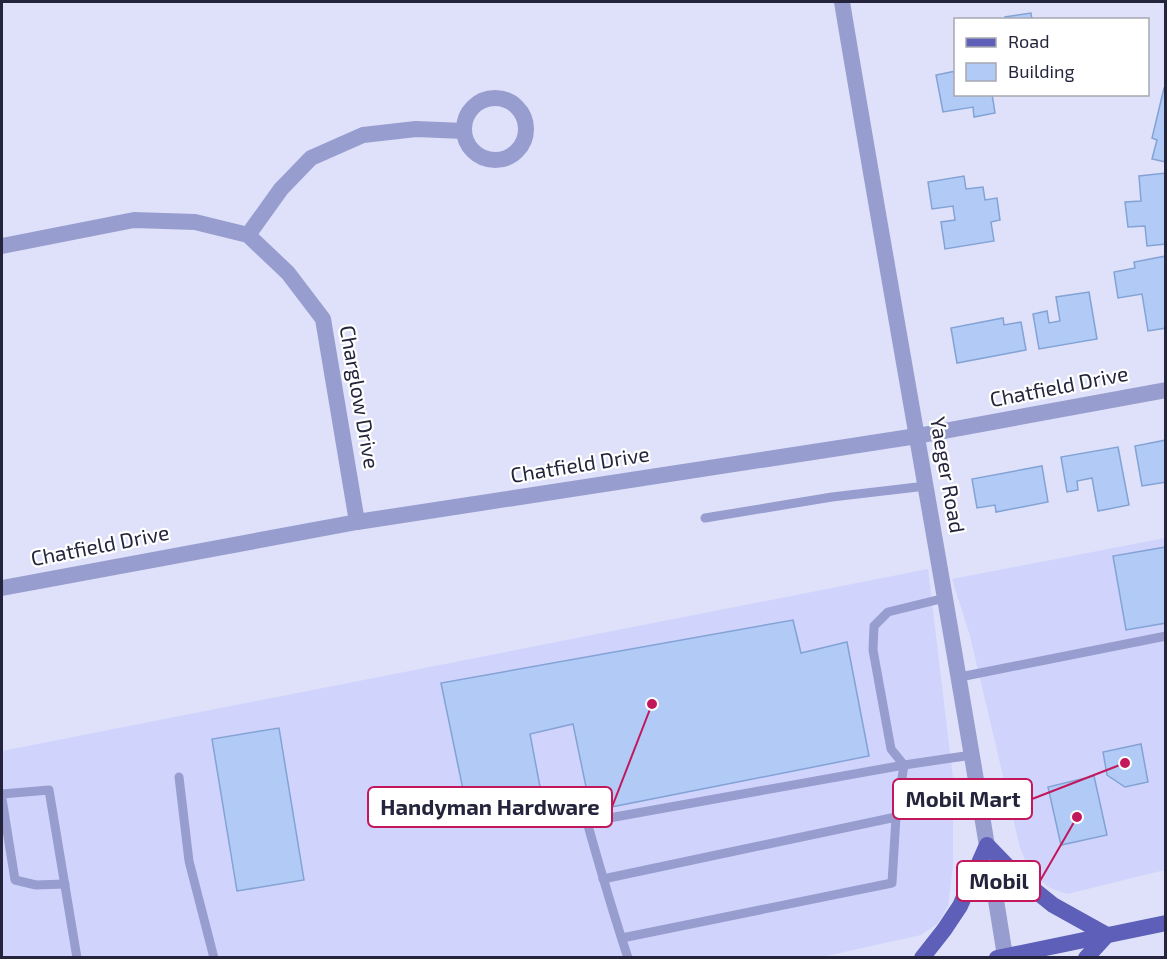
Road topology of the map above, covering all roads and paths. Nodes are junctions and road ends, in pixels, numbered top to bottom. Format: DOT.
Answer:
graph roads {
  1 [pos="842,2"];
  2 [pos="464,131"];
  3 [pos="248,235"];
  4 [pos="2,246"];
  5 [pos="1166,390"];
  6 [pos="917,436"];
  7 [pos="926,486"];
  8 [pos="705,518"];
  9 [pos="357,522"];
  10 [pos="2,588"];
  11 [pos="945,598"];
  12 [pos="1166,636"];
  13 [pos="960,677"];
  14 [pos="972,755"];
  15 [pos="904,765"];
  16 [pos="179,777"];
  17 [pos="2,794"];
  18 [pos="2,798"];
  19 [pos="896,817"];
  20 [pos="987,845"];
  21 [pos="603,879"];
  22 [pos="65,884"];
  23 [pos="1166,923"];
  24 [pos="1107,935"];
  25 [pos="622,938"];
  26 [pos="77,957"];
  27 [pos="214,957"];
  28 [pos="628,957"];
  29 [pos="922,957"];
  30 [pos="1002,957"];
  31 [pos="1086,957"];
  1 -- 6 [label="street, Yaeger Road"];
  2 -- 3 [label="street"];
  3 -- 4 [label="street, Charglow Drive"];
  3 -- 9 [label="street, Charglow Drive"];
  5 -- 6 [label="street, Chatfield Drive"];
  6 -- 7 [label="street, Yaeger Road"];
  6 -- 9 [label="street, Chatfield Drive"];
  7 -- 8 [label="lane"];
  7 -- 11 [label="street, Yaeger Road"];
  9 -- 10 [label="street, Chatfield Drive"];
  11 -- 13 [label="street, Yaeger Road"];
  11 -- 15 [label="lane"];
  12 -- 13 [label="lane"];
  13 -- 14 [label="street, Yaeger Road"];
  14 -- 15 [label="lane"];
  14 -- 20 [label="street, Yaeger Road"];
  15 -- 19 [label="lane"];
  15 -- 21 [label="lane"];
  16 -- 27 [label="lane"];
  17 -- 22 [label="lane"];
  18 -- 22 [label="lane"];
  19 -- 21 [label="lane"];
  19 -- 25 [label="lane"];
  20 -- 24 [label="main road"];
  20 -- 29 [label="main road"];
  20 -- 30 [label="street, Yaeger Road"];
  21 -- 25 [label="lane"];
  22 -- 26 [label="lane"];
  23 -- 24 [label="main road"];
  24 -- 30 [label="main road"];
  24 -- 31 [label="main road"];
  25 -- 28 [label="lane"];
}
